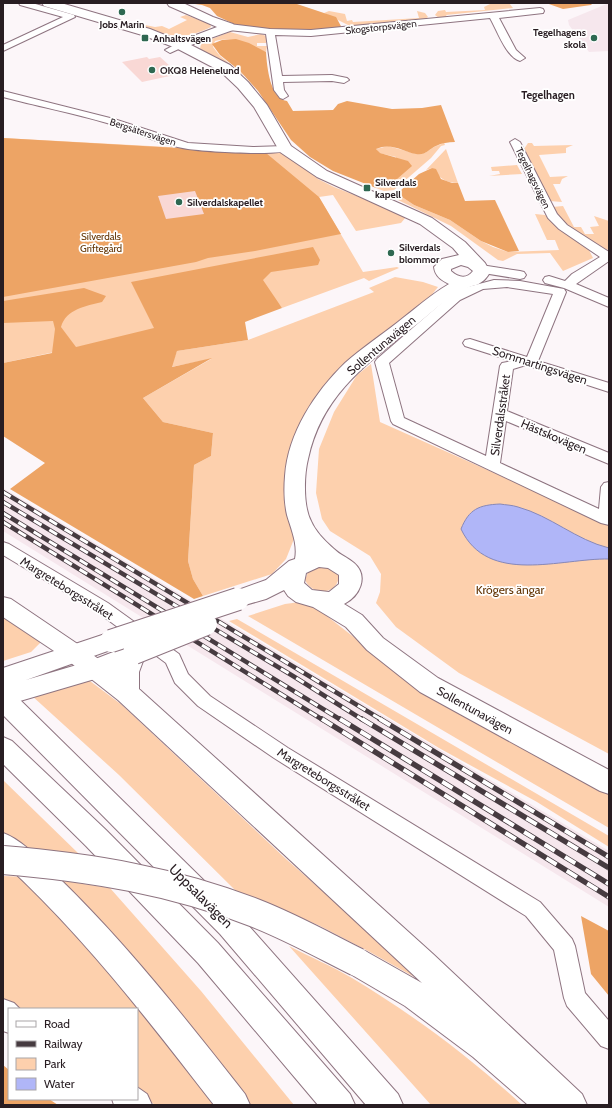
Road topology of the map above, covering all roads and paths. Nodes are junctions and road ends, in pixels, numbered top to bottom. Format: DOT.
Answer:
graph roads {
  1 [pos="22,3"];
  2 [pos="48,3"];
  3 [pos="173,3"];
  4 [pos="540,11"];
  5 [pos="493,15"];
  6 [pos="229,26"];
  7 [pos="270,32"];
  8 [pos="175,47"];
  9 [pos="3,48"];
  10 [pos="520,58"];
  11 [pos="278,79"];
  12 [pos="344,80"];
  13 [pos="3,94"];
  14 [pos="283,96"];
  15 [pos="515,142"];
  16 [pos="285,148"];
  17 [pos="451,240"];
  18 [pos="608,257"];
  19 [pos="453,261"];
  20 [pos="474,273"];
  21 [pos="445,276"];
  22 [pos="560,286"];
  23 [pos="434,302"];
  24 [pos="609,303"];
  25 [pos="470,343"];
  26 [pos="527,362"];
  27 [pos="609,388"];
  28 [pos="500,412"];
  29 [pos="609,459"];
  30 [pos="492,466"];
  31 [pos="609,487"];
  32 [pos="608,519"];
  33 [pos="302,525"];
  34 [pos="3,548"];
  35 [pos="334,560"];
  36 [pos="301,565"];
  37 [pos="346,592"];
  38 [pos="312,598"];
  39 [pos="243,603"];
  40 [pos="3,606"];
  41 [pos="354,621"];
  42 [pos="74,653"];
  43 [pos="134,653"];
  44 [pos="96,669"];
  45 [pos="36,676"];
  46 [pos="3,678"];
  47 [pos="127,693"];
  48 [pos="3,698"];
  49 [pos="3,748"];
  50 [pos="609,783"];
  51 [pos="3,845"];
  52 [pos="3,860"];
  53 [pos="609,1038"];
  54 [pos="234,1105"];
  55 [pos="339,1105"];
  56 [pos="386,1105"];
  57 [pos="551,1105"];
  58 [pos="571,1105"];
  1 -- 9 [label="street"];
  2 -- 8 [label="main road"];
  3 -- 6 [label="main road"];
  4 -- 5 [label="street, Skogstorpsvägen"];
  5 -- 7 [label="street, Skogstorpsvägen"];
  5 -- 10 [label="street"];
  6 -- 7 [label="street, Skogstorpsvägen"];
  6 -- 8 [label="main road"];
  7 -- 11 [label="street"];
  8 -- 16 [label="main road"];
  11 -- 12 [label="street"];
  11 -- 14 [label="street"];
  13 -- 16 [label="street, Bergsätersvägen"];
  15 -- 18 [label="street, Tegelhagsvägen"];
  16 -- 17 [label="main road"];
  17 -- 19 [label="main road"];
  17 -- 20 [label="main road"];
  18 -- 22 [label="street, Tegelhagsvägen"];
  19 -- 20 [label="main road"];
  19 -- 21 [label="main road, Sollentunavägen"];
  20 -- 21 [label="main road"];
  20 -- 22 [label="street"];
  20 -- 23 [label="main road, Sollentunavägen"];
  21 -- 23 [label="main road, Sollentunavägen"];
  22 -- 24 [label="street"];
  22 -- 26 [label="street"];
  22 -- 30 [label="street"];
  23 -- 33 [label="main road, Sollentunavägen"];
  25 -- 26 [label="street, Sommartingsvägen"];
  26 -- 27 [label="street, Sommartingsvägen"];
  26 -- 28 [label="street, Silverdalsstråket"];
  28 -- 29 [label="street, Hästskovägen"];
  28 -- 30 [label="street, Silverdalsstråket"];
  30 -- 32 [label="street"];
  31 -- 32 [label="street"];
  33 -- 35 [label="main road, Sollentunavägen"];
  33 -- 36 [label="main road, Sollentunavägen"];
  34 -- 53 [label="street, Margreteborgsstråket"];
  35 -- 36 [label="main road"];
  35 -- 37 [label="main road, Sollentunavägen"];
  36 -- 38 [label="main road, Sollentunavägen"];
  36 -- 39 [label="main road"];
  37 -- 38 [label="main road"];
  37 -- 41 [label="main road, Sollentunavägen"];
  38 -- 39 [label="main road"];
  38 -- 41 [label="main road, Sollentunavägen"];
  39 -- 42 [label="main road, bridge"];
  39 -- 43 [label="main road, bridge"];
  40 -- 42 [label="main road"];
  41 -- 50 [label="main road, Sollentunavägen"];
  42 -- 44 [label="main road"];
  42 -- 45 [label="main road"];
  43 -- 44 [label="main road"];
  43 -- 47 [label="main road"];
  44 -- 45 [label="main road"];
  44 -- 47 [label="main road"];
  45 -- 46 [label="main road"];
  45 -- 48 [label="main road"];
  47 -- 58 [label="main road"];
  48 -- 56 [label="main road, Uppsalavägen"];
  49 -- 55 [label="main road"];
  51 -- 54 [label="main road"];
  52 -- 57 [label="main road, bridge"];
}
